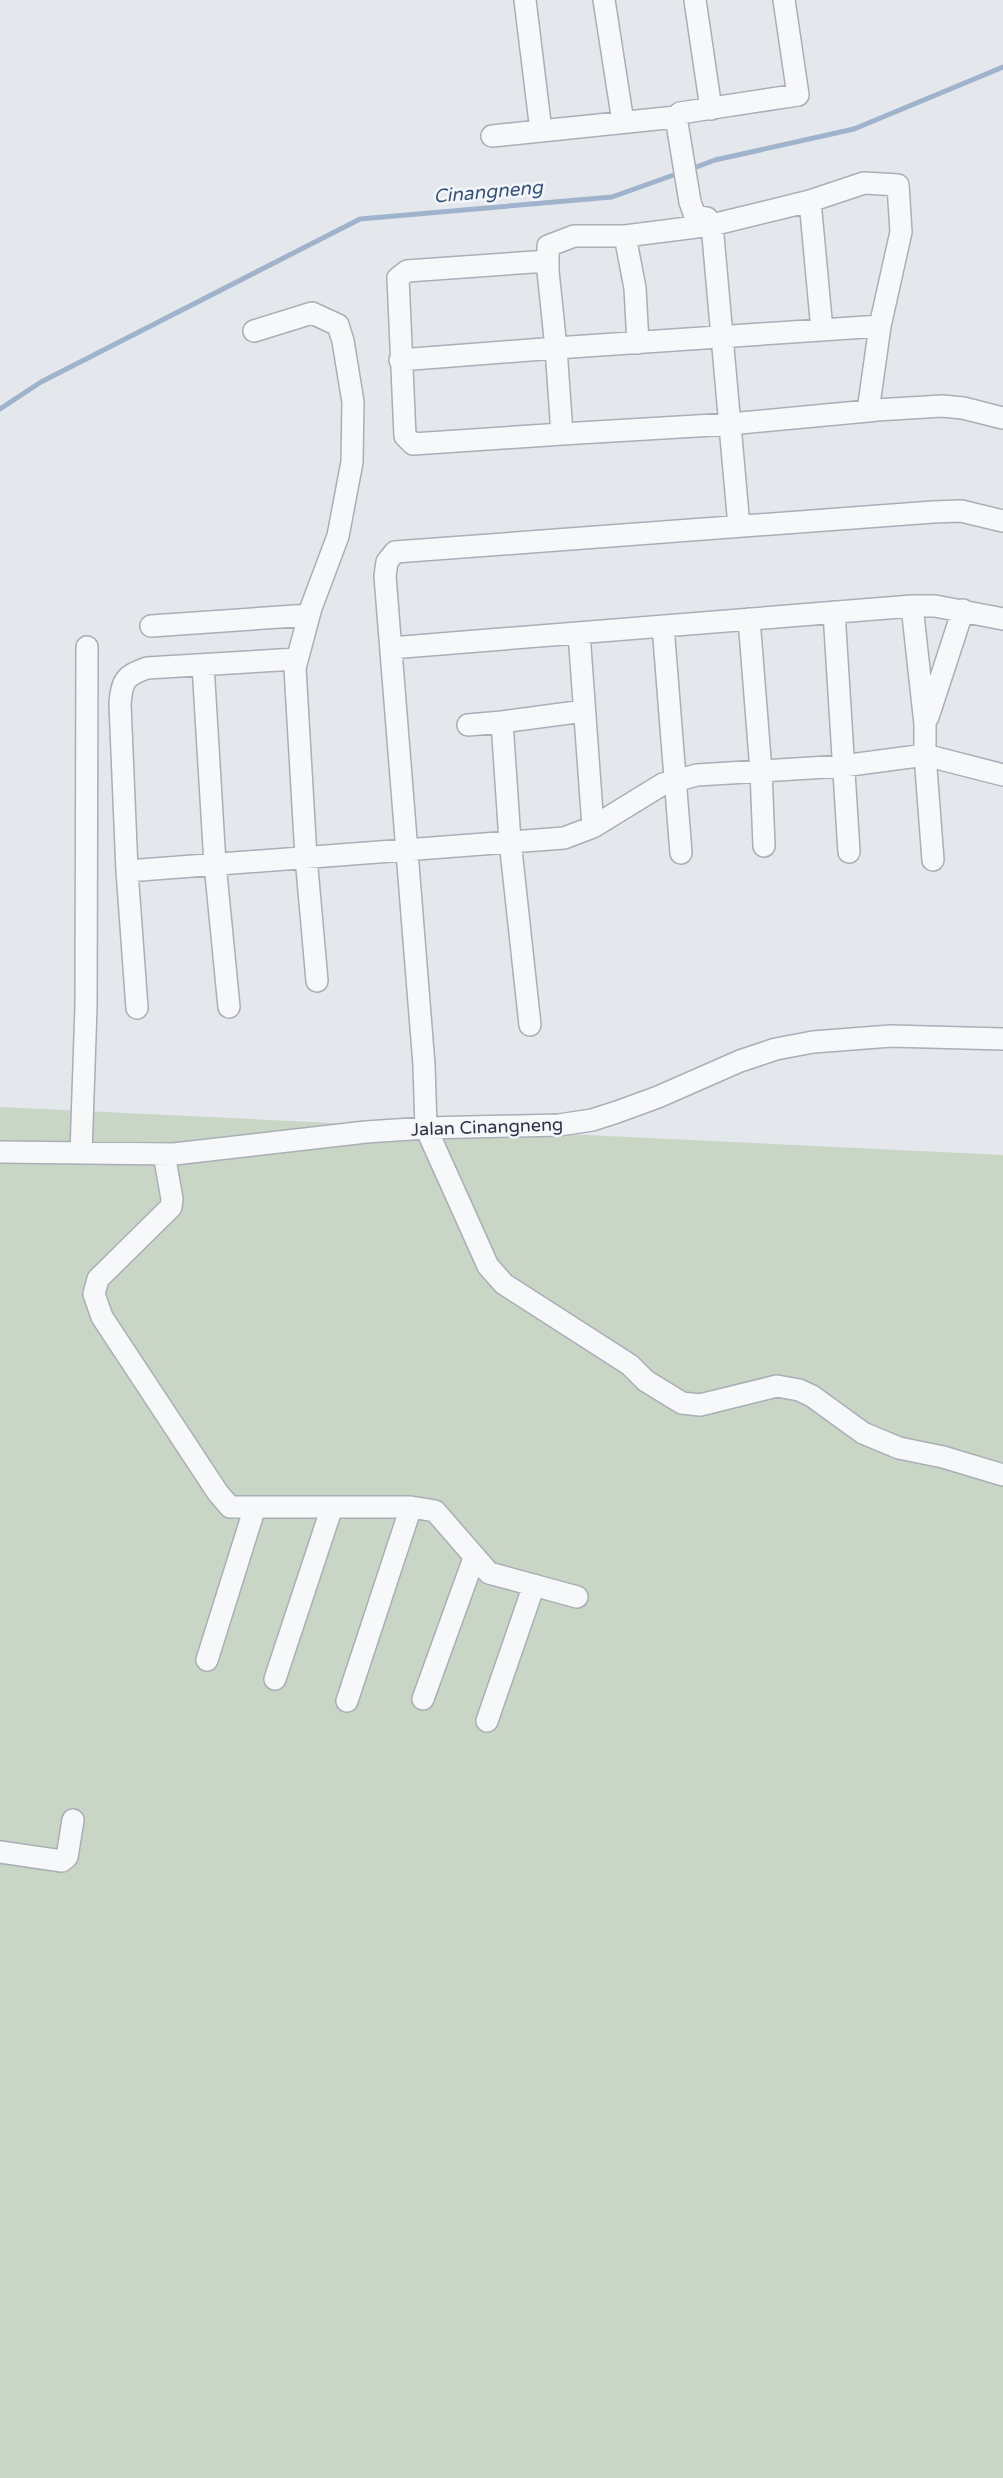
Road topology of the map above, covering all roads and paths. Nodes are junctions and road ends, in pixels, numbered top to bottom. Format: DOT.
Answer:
graph roads {
  1 [pos="525,0"];
  2 [pos="604,0"];
  3 [pos="695,0"];
  4 [pos="784,0"];
  5 [pos="711,109"];
  6 [pos="676,117"];
  7 [pos="623,122"];
  8 [pos="541,131"];
  9 [pos="492,136"];
  10 [pos="810,201"];
  11 [pos="712,225"];
  12 [pos="625,236"];
  13 [pos="548,261"];
  14 [pos="880,326"];
  15 [pos="254,331"];
  16 [pos="822,331"];
  17 [pos="722,338"];
  18 [pos="638,343"];
  19 [pos="555,348"];
  20 [pos="400,360"];
  21 [pos="868,411"];
  22 [pos="1003,418"];
  23 [pos="730,424"];
  24 [pos="562,434"];
  25 [pos="1003,521"];
  26 [pos="739,526"];
  27 [pos="912,606"];
  28 [pos="963,610"];
  29 [pos="834,612"];
  30 [pos="309,615"];
  31 [pos="749,619"];
  32 [pos="1003,619"];
  33 [pos="151,626"];
  34 [pos="663,626"];
  35 [pos="579,633"];
  36 [pos="87,647"];
  37 [pos="391,648"];
  38 [pos="297,659"];
  39 [pos="204,665"];
  40 [pos="584,711"];
  41 [pos="502,722"];
  42 [pos="925,724"];
  43 [pos="468,725"];
  44 [pos="925,755"];
  45 [pos="843,766"];
  46 [pos="761,771"];
  47 [pos="1003,775"];
  48 [pos="676,779"];
  49 [pos="593,827"];
  50 [pos="510,841"];
  51 [pos="764,846"];
  52 [pos="407,849"];
  53 [pos="849,852"];
  54 [pos="681,853"];
  55 [pos="306,857"];
  56 [pos="933,860"];
  57 [pos="215,864"];
  58 [pos="127,871"];
  59 [pos="317,981"];
  60 [pos="229,1007"];
  61 [pos="137,1008"];
  62 [pos="530,1025"];
  63 [pos="1003,1039"];
  64 [pos="426,1128"];
  65 [pos="0,1152"];
  66 [pos="81,1153"];
  67 [pos="164,1154"];
  68 [pos="1003,1475"];
  69 [pos="256,1507"];
  70 [pos="332,1507"];
  71 [pos="411,1507"];
  72 [pos="474,1558"];
  73 [pos="534,1586"];
  74 [pos="577,1597"];
  75 [pos="206,1660"];
  76 [pos="275,1679"];
  77 [pos="423,1699"];
  78 [pos="347,1701"];
  79 [pos="488,1721"];
  80 [pos="73,1820"];
  81 [pos="0,1852"];
  1 -- 8 [label="street"];
  2 -- 7 [label="street"];
  3 -- 5 [label="street"];
  4 -- 5 [label="street"];
  5 -- 6 [label="street"];
  6 -- 7 [label="street"];
  6 -- 11 [label="street"];
  7 -- 8 [label="street"];
  8 -- 9 [label="street"];
  10 -- 11 [label="street"];
  10 -- 14 [label="street"];
  10 -- 16 [label="street"];
  11 -- 12 [label="street"];
  11 -- 17 [label="street"];
  12 -- 13 [label="street"];
  12 -- 18 [label="street"];
  13 -- 19 [label="street"];
  13 -- 20 [label="street"];
  14 -- 16 [label="street"];
  14 -- 21 [label="street"];
  15 -- 30 [label="street"];
  16 -- 17 [label="street"];
  17 -- 18 [label="street"];
  17 -- 23 [label="street"];
  18 -- 19 [label="street"];
  19 -- 20 [label="street"];
  19 -- 24 [label="street"];
  20 -- 24 [label="street"];
  21 -- 22 [label="street"];
  21 -- 23 [label="street"];
  23 -- 24 [label="street"];
  23 -- 26 [label="street"];
  25 -- 26 [label="street"];
  26 -- 37 [label="street"];
  27 -- 28 [label="street"];
  27 -- 29 [label="street"];
  27 -- 42 [label="street"];
  28 -- 32 [label="street"];
  28 -- 42 [label="street"];
  29 -- 31 [label="street"];
  29 -- 45 [label="street"];
  30 -- 33 [label="street"];
  30 -- 38 [label="street"];
  31 -- 34 [label="street"];
  31 -- 46 [label="street"];
  34 -- 35 [label="street"];
  34 -- 48 [label="street"];
  35 -- 37 [label="street"];
  35 -- 40 [label="street"];
  36 -- 66 [label="street"];
  37 -- 52 [label="street"];
  38 -- 39 [label="street"];
  38 -- 55 [label="street"];
  39 -- 57 [label="street"];
  39 -- 58 [label="street"];
  40 -- 41 [label="street"];
  40 -- 49 [label="street"];
  41 -- 43 [label="street"];
  41 -- 50 [label="street"];
  42 -- 44 [label="street"];
  44 -- 45 [label="street"];
  44 -- 47 [label="street"];
  44 -- 56 [label="street"];
  45 -- 46 [label="street"];
  45 -- 53 [label="street"];
  46 -- 48 [label="street"];
  46 -- 51 [label="street"];
  48 -- 49 [label="street"];
  48 -- 54 [label="street"];
  49 -- 50 [label="street"];
  50 -- 52 [label="street"];
  50 -- 62 [label="street"];
  52 -- 55 [label="street"];
  52 -- 64 [label="street"];
  55 -- 57 [label="street"];
  55 -- 59 [label="street"];
  57 -- 58 [label="street"];
  57 -- 60 [label="street"];
  58 -- 61 [label="street"];
  63 -- 64 [label="street, Jalan Cinangneng"];
  64 -- 67 [label="street, Jalan Cinangneng"];
  64 -- 68 [label="street"];
  65 -- 66 [label="street, Jalan Cinangneng"];
  66 -- 67 [label="street, Jalan Cinangneng"];
  67 -- 69 [label="street"];
  69 -- 70 [label="street"];
  69 -- 75 [label="street"];
  70 -- 71 [label="street"];
  70 -- 76 [label="street"];
  71 -- 72 [label="street"];
  71 -- 78 [label="street"];
  72 -- 73 [label="street"];
  72 -- 77 [label="street"];
  73 -- 74 [label="street"];
  73 -- 79 [label="street"];
  80 -- 81 [label="street"];
}
